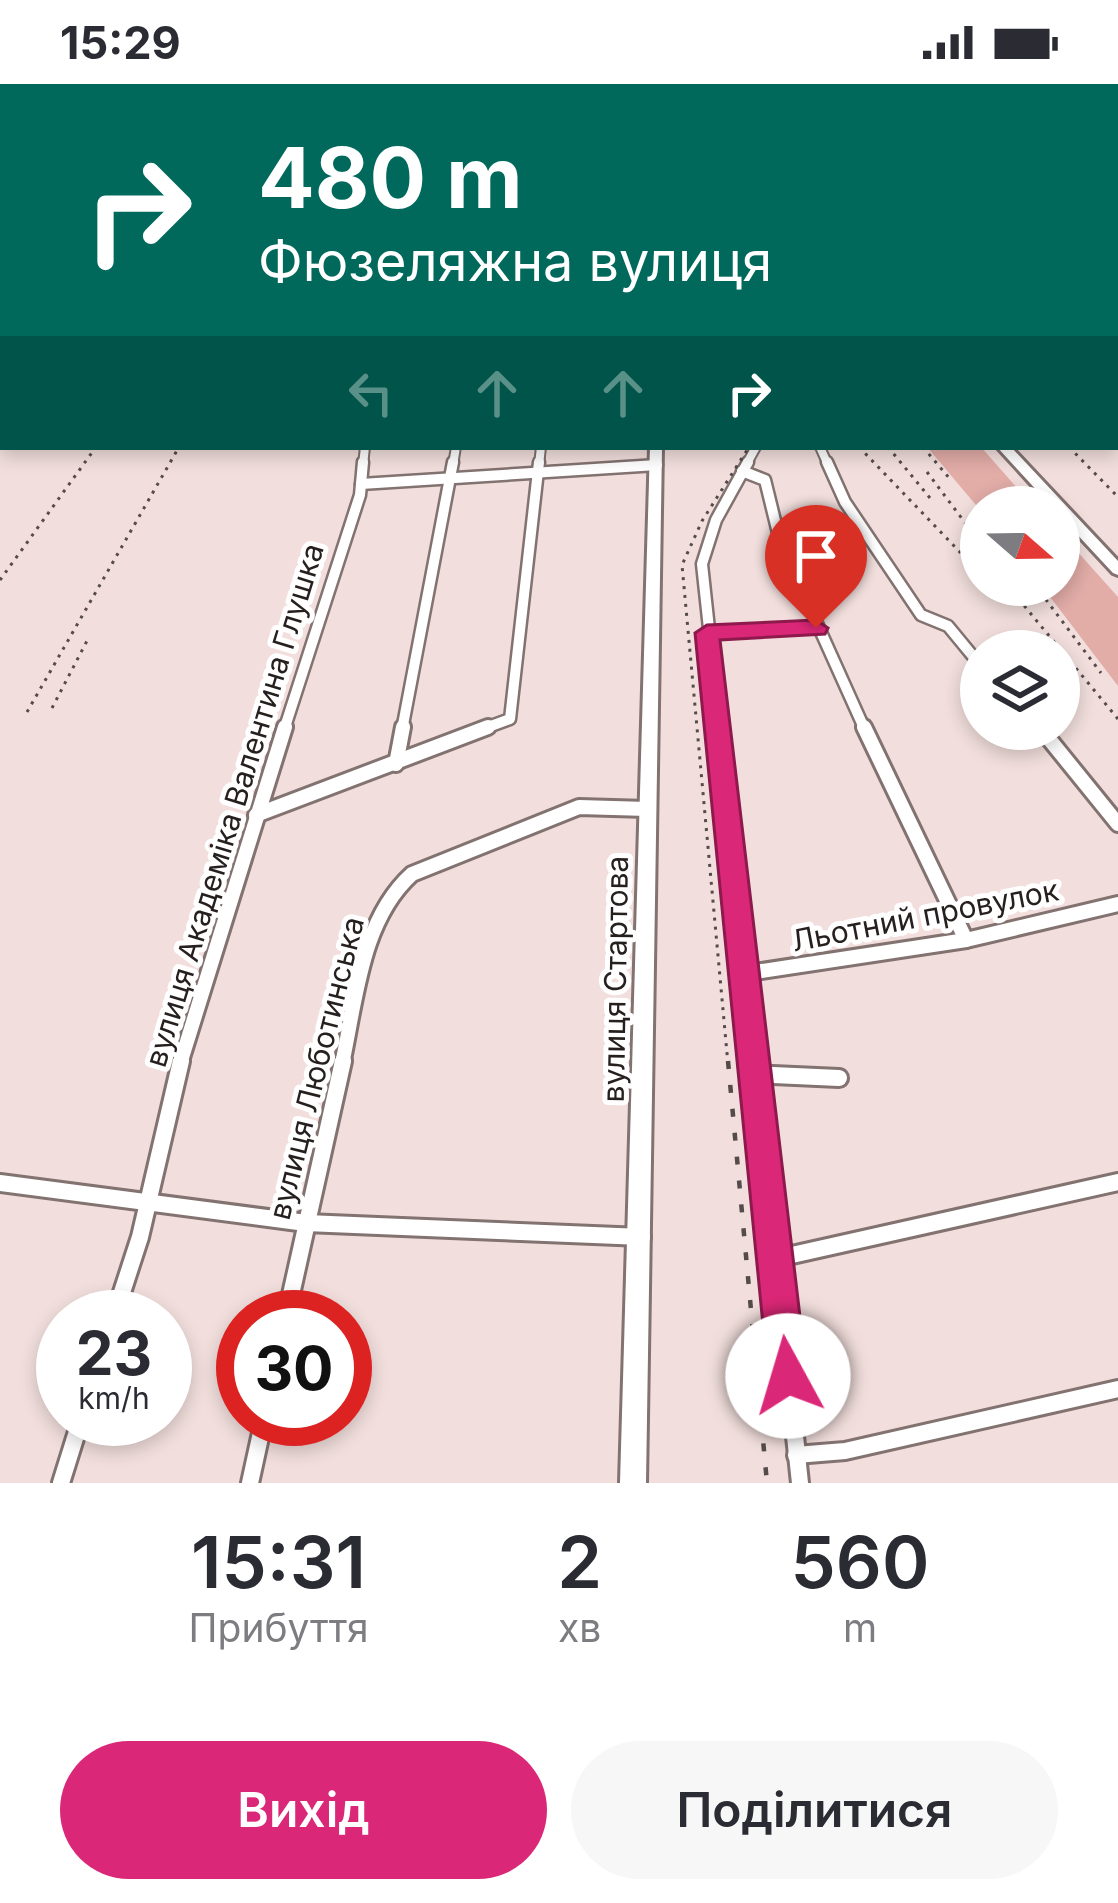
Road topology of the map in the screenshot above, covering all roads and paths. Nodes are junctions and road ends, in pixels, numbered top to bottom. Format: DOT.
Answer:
graph roads {
  1 [pos="364,450"];
  2 [pos="456,450"];
  3 [pos="541,450"];
  4 [pos="656,450"];
  5 [pos="754,450"];
  6 [pos="821,450"];
  7 [pos="1007,450"];
  8 [pos="657,470"];
  9 [pos="538,472"];
  10 [pos="742,472"];
  11 [pos="454,478"];
  12 [pos="361,484"];
  13 [pos="1118,570"];
  14 [pos="816,628"];
  15 [pos="707,633"];
  16 [pos="960,641"];
  17 [pos="1058,750"];
  18 [pos="396,764"];
  19 [pos="647,809"];
  20 [pos="256,815"];
  21 [pos="1118,824"];
  22 [pos="1118,904"];
  23 [pos="966,940"];
  24 [pos="742,974"];
  25 [pos="753,1075"];
  26 [pos="839,1078"];
  27 [pos="1118,1181"];
  28 [pos="0,1183"];
  29 [pos="145,1201"];
  30 [pos="306,1223"];
  31 [pos="643,1237"];
  32 [pos="774,1259"];
  33 [pos="123,1290"];
  34 [pos="292,1290"];
  35 [pos="1118,1389"];
  36 [pos="73,1446"];
  37 [pos="258,1446"];
  38 [pos="796,1455"];
  39 [pos="61,1483"];
  40 [pos="250,1483"];
  41 [pos="633,1483"];
  42 [pos="800,1483"];
  1 -- 12 [label="street, вулиця Академіка Валентина Глушка"];
  2 -- 11 [label="street"];
  3 -- 9 [label="street"];
  4 -- 8 [label="main road, вулиця Стартова"];
  5 -- 10 [label="street"];
  6 -- 16 [label="street"];
  7 -- 13 [label="main road"];
  8 -- 9 [label="street"];
  8 -- 19 [label="main road, вулиця Стартова"];
  9 -- 11 [label="street"];
  9 -- 18 [label="street"];
  10 -- 14 [label="street"];
  10 -- 15 [label="street"];
  11 -- 12 [label="street"];
  11 -- 18 [label="street"];
  12 -- 20 [label="street, вулиця Академіка Валентина Глушка"];
  14 -- 15 [label="street"];
  14 -- 23 [label="street"];
  15 -- 24 [label="street"];
  17 -- 21 [label="street"];
  18 -- 20 [label="street"];
  19 -- 30 [label="street, вулиця Люботинська"];
  19 -- 31 [label="main road, вулиця Стартова"];
  20 -- 29 [label="street, вулиця Академіка Валентина Глушка"];
  22 -- 23 [label="street, Льотний провулок"];
  23 -- 24 [label="street, Льотний провулок"];
  24 -- 25 [label="street"];
  25 -- 26 [label="street"];
  25 -- 32 [label="street"];
  27 -- 32 [label="street"];
  28 -- 29 [label="street"];
  29 -- 30 [label="street"];
  29 -- 33 [label="street, вулиця Академіка Валентина Глушка"];
  30 -- 31 [label="street"];
  30 -- 34 [label="street, вулиця Люботинська"];
  31 -- 41 [label="main road, вулиця Стартова"];
  32 -- 38 [label="street"];
  35 -- 38 [label="street"];
  36 -- 39 [label="street"];
  37 -- 40 [label="street"];
  38 -- 42 [label="street"];
}
